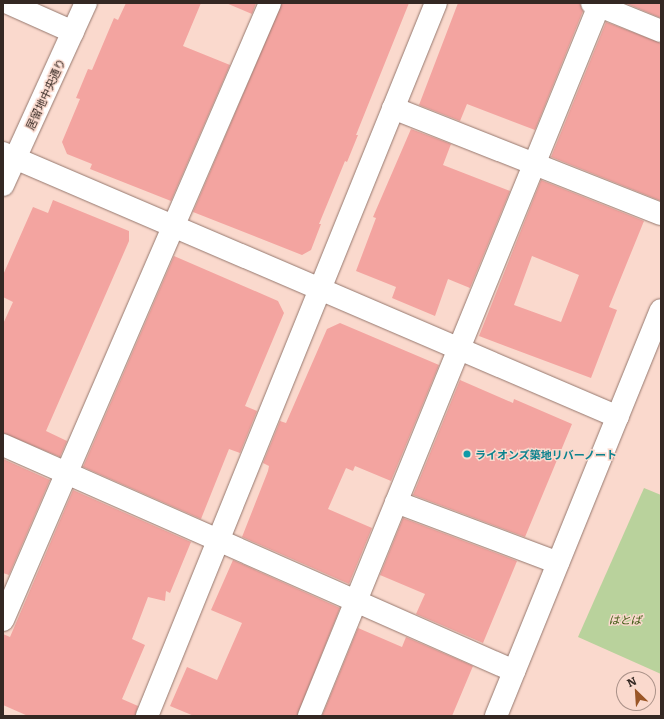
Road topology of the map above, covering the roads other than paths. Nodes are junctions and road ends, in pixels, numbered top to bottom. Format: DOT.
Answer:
graph roads {
  1 [pos="8,3"];
  2 [pos="86,3"];
  3 [pos="270,3"];
  4 [pos="436,3"];
  5 [pos="597,4"];
  6 [pos="661,31"];
  7 [pos="73,32"];
  8 [pos="393,108"];
  9 [pos="9,155"];
  10 [pos="535,164"];
  11 [pos="3,185"];
  12 [pos="661,214"];
  13 [pos="173,226"];
  14 [pos="321,288"];
  15 [pos="661,310"];
  16 [pos="459,349"];
  17 [pos="618,418"];
  18 [pos="3,445"];
  19 [pos="67,473"];
  20 [pos="396,502"];
  21 [pos="218,540"];
  22 [pos="558,563"];
  23 [pos="356,602"];
  24 [pos="3,620"];
  25 [pos="514,671"];
  26 [pos="148,716"];
  27 [pos="309,716"];
  28 [pos="496,716"];
  1 -- 7 [label="street"];
  2 -- 7 [label="street, 居留地中央通り"];
  3 -- 13 [label="street"];
  4 -- 8 [label="street"];
  5 -- 6 [label="street"];
  5 -- 10 [label="street"];
  7 -- 9 [label="street, 居留地中央通り"];
  8 -- 10 [label="street"];
  8 -- 14 [label="street"];
  9 -- 11 [label="street, 居留地中央通り"];
  9 -- 13 [label="street"];
  10 -- 12 [label="street"];
  10 -- 16 [label="street"];
  13 -- 14 [label="street"];
  13 -- 19 [label="street"];
  14 -- 16 [label="street"];
  14 -- 21 [label="street"];
  15 -- 17 [label="street"];
  16 -- 17 [label="street"];
  16 -- 20 [label="street"];
  17 -- 22 [label="street"];
  18 -- 19 [label="street"];
  19 -- 21 [label="street"];
  19 -- 24 [label="street"];
  20 -- 22 [label="street"];
  20 -- 23 [label="street"];
  21 -- 23 [label="street"];
  21 -- 26 [label="street"];
  22 -- 25 [label="street"];
  23 -- 25 [label="street"];
  23 -- 27 [label="street"];
  25 -- 28 [label="street"];
}
